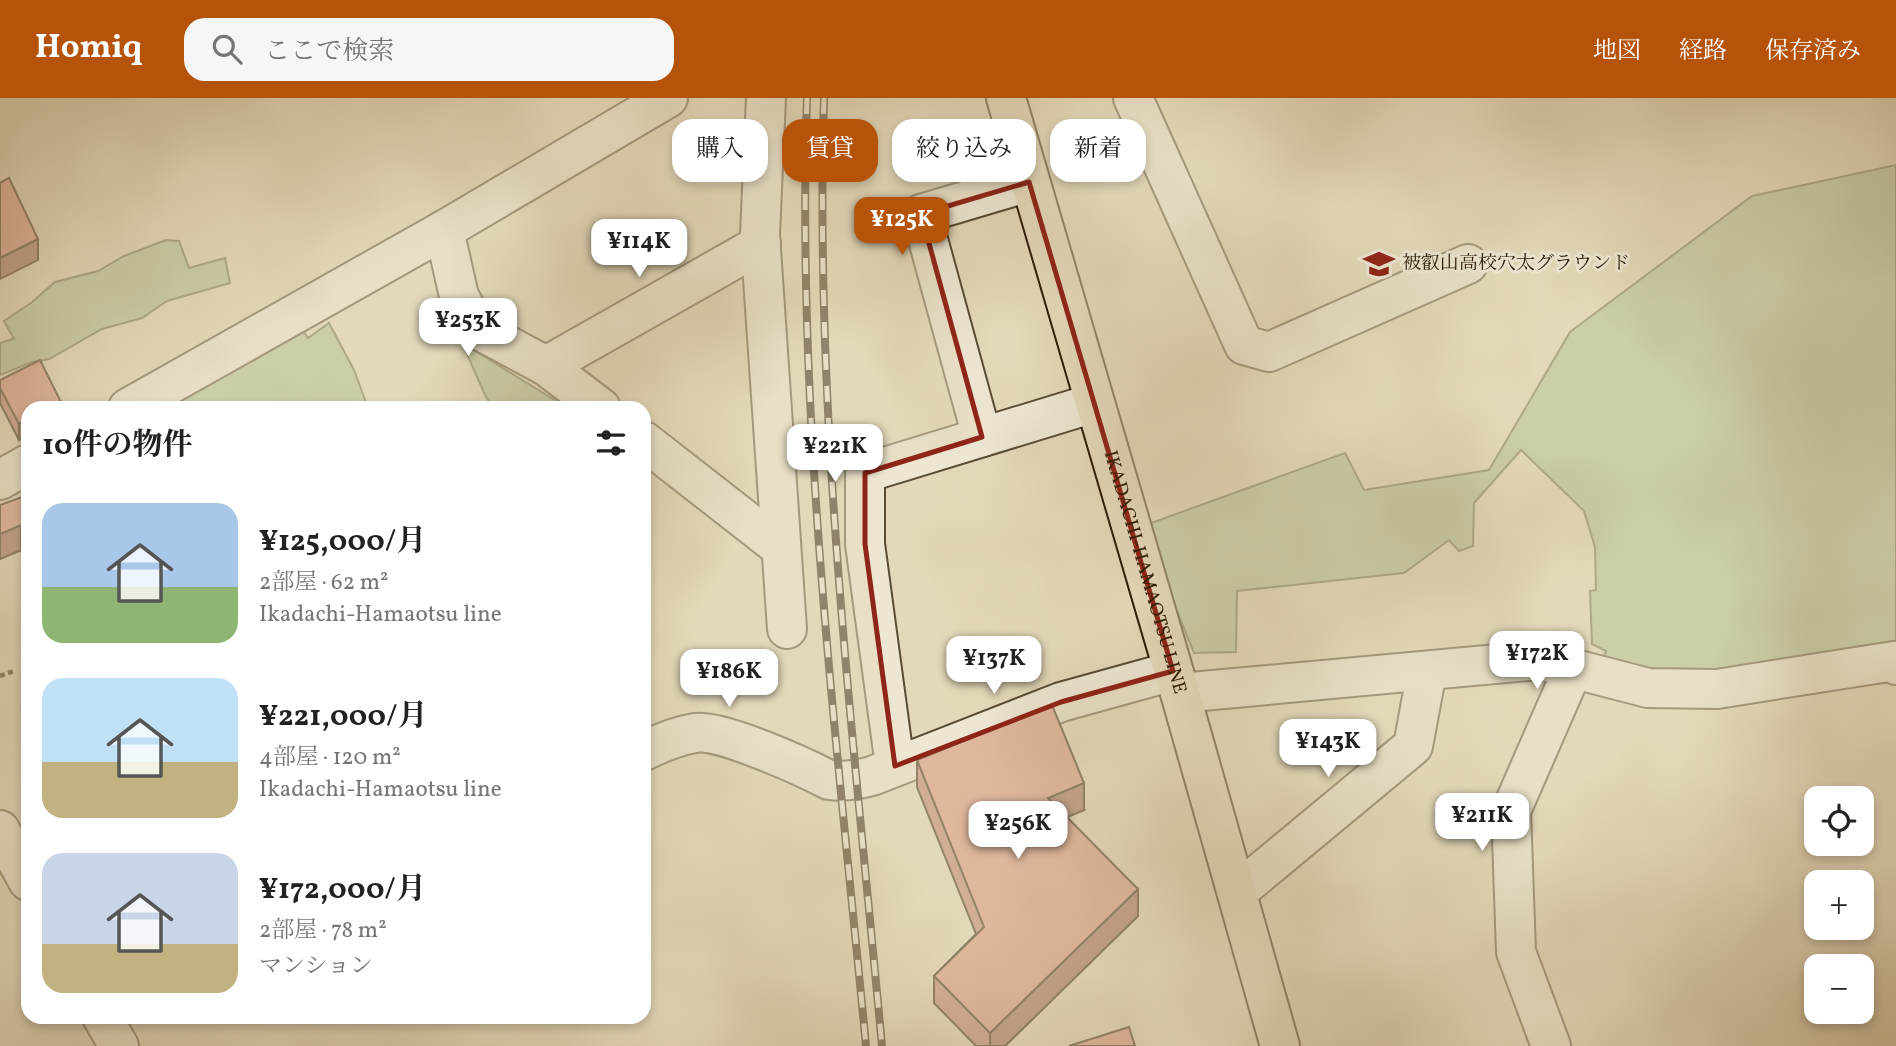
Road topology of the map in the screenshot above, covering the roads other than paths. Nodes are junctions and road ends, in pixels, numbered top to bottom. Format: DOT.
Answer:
graph roads {
  1 [pos="766,98"];
  2 [pos="1006,98"];
  3 [pos="1133,98"];
  4 [pos="665,99"];
  5 [pos="1012,119"];
  6 [pos="1029,182"];
  7 [pos="444,230"];
  8 [pos="761,244"];
  9 [pos="1468,264"];
  10 [pos="546,366"];
  11 [pos="140,401"];
  12 [pos="592,401"];
  13 [pos="1094,403"];
  14 [pos="982,437"];
  15 [pos="651,446"];
  16 [pos="21,468"];
  17 [pos="0,480"];
  18 [pos="781,548"];
  19 [pos="787,629"];
  20 [pos="1896,665"];
  21 [pos="1573,669"];
  22 [pos="1427,671"];
  23 [pos="1177,682"];
  24 [pos="651,748"];
  25 [pos="895,766"];
  26 [pos="0,830"];
  27 [pos="21,868"];
  28 [pos="1237,892"];
  29 [pos="1280,1046"];
  30 [pos="1551,1046"];
  1 -- 8 [label="street"];
  2 -- 5 [label="main road, IKADACHI-HAMAOTSU LINE"];
  3 -- 9 [label="street"];
  4 -- 7 [label="street"];
  6 -- 13 [label="main road, IKADACHI-HAMAOTSU LINE"];
  6 -- 14 [label="street"];
  7 -- 10 [label="street"];
  7 -- 11 [label="street"];
  8 -- 10 [label="street"];
  8 -- 18 [label="street"];
  10 -- 12 [label="street"];
  13 -- 14 [label="street"];
  13 -- 23 [label="main road, IKADACHI-HAMAOTSU LINE"];
  14 -- 25 [label="street"];
  15 -- 18 [label="street"];
  16 -- 17 [label="street"];
  18 -- 19 [label="street"];
  20 -- 21 [label="street"];
  21 -- 22 [label="street"];
  21 -- 30 [label="street"];
  22 -- 23 [label="street"];
  22 -- 28 [label="street"];
  23 -- 25 [label="street"];
  23 -- 28 [label="main road, IKADACHI-HAMAOTSU LINE"];
  24 -- 25 [label="street"];
  26 -- 27 [label="street"];
  28 -- 29 [label="main road, IKADACHI-HAMAOTSU LINE"];
}
